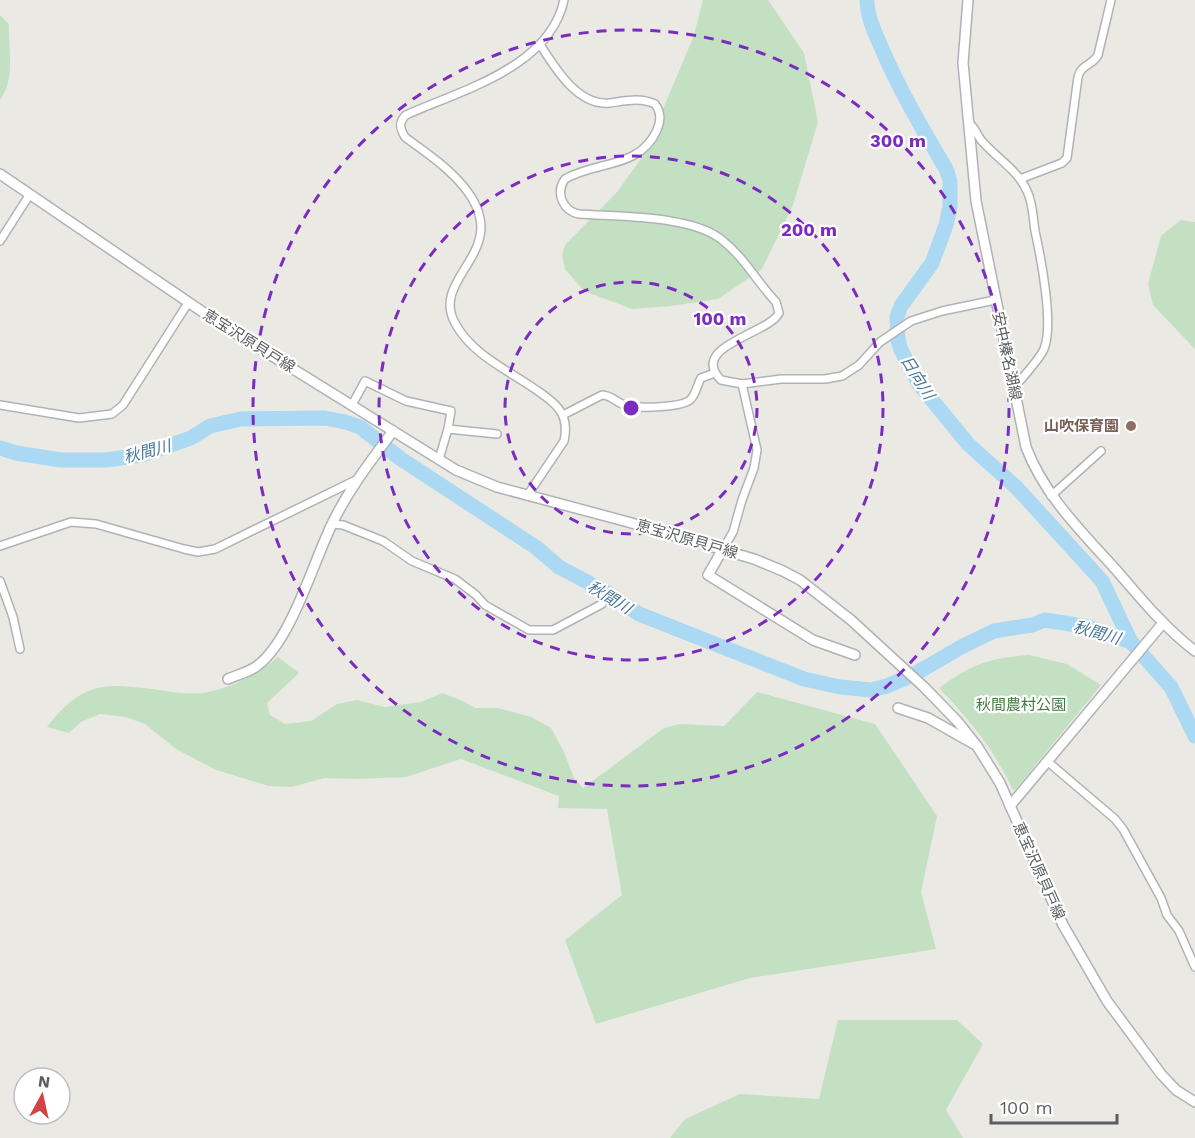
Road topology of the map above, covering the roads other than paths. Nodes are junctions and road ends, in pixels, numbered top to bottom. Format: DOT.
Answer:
graph roads {
  1 [pos="564,0"];
  2 [pos="968,0"];
  3 [pos="1111,0"];
  4 [pos="541,46"];
  5 [pos="967,121"];
  6 [pos="0,174"];
  7 [pos="1020,179"];
  8 [pos="30,194"];
  9 [pos="0,241"];
  10 [pos="995,300"];
  11 [pos="188,303"];
  12 [pos="716,373"];
  13 [pos="742,384"];
  14 [pos="1013,389"];
  15 [pos="0,405"];
  16 [pos="352,405"];
  17 [pos="563,416"];
  18 [pos="448,429"];
  19 [pos="391,434"];
  20 [pos="497,434"];
  21 [pos="1101,451"];
  22 [pos="439,459"];
  23 [pos="356,480"];
  24 [pos="527,496"];
  25 [pos="1051,496"];
  26 [pos="332,524"];
  27 [pos="0,546"];
  28 [pos="723,549"];
  29 [pos="0,581"];
  30 [pos="602,603"];
  31 [pos="1163,623"];
  32 [pos="20,648"];
  33 [pos="1195,651"];
  34 [pos="855,655"];
  35 [pos="228,679"];
  36 [pos="898,708"];
  37 [pos="977,746"];
  38 [pos="1047,761"];
  39 [pos="1010,806"];
  40 [pos="1195,967"];
  41 [pos="1195,1102"];
  1 -- 4 [label="street"];
  2 -- 5 [label="main road, 安中榛名湖線"];
  3 -- 7 [label="street"];
  4 -- 12 [label="street"];
  4 -- 17 [label="street"];
  5 -- 7 [label="street"];
  5 -- 10 [label="main road, 安中榛名湖線"];
  6 -- 8 [label="main road, 恵宝沢原貝戸線"];
  7 -- 14 [label="street"];
  8 -- 9 [label="street"];
  8 -- 11 [label="main road, 恵宝沢原貝戸線"];
  10 -- 13 [label="street"];
  10 -- 14 [label="main road, 安中榛名湖線"];
  11 -- 15 [label="street"];
  11 -- 16 [label="main road, 恵宝沢原貝戸線"];
  12 -- 13 [label="street"];
  12 -- 17 [label="street"];
  13 -- 28 [label="street"];
  14 -- 25 [label="main road, 安中榛名湖線"];
  16 -- 18 [label="street"];
  16 -- 19 [label="main road, 恵宝沢原貝戸線"];
  17 -- 24 [label="street"];
  18 -- 20 [label="street"];
  18 -- 22 [label="street"];
  19 -- 22 [label="main road, 恵宝沢原貝戸線"];
  19 -- 23 [label="main road"];
  21 -- 25 [label="street"];
  22 -- 24 [label="main road, 恵宝沢原貝戸線"];
  23 -- 26 [label="main road"];
  23 -- 27 [label="street"];
  24 -- 28 [label="main road, 恵宝沢原貝戸線"];
  25 -- 31 [label="main road, 安中榛名湖線"];
  26 -- 30 [label="street"];
  26 -- 35 [label="main road"];
  28 -- 34 [label="main road"];
  28 -- 37 [label="main road, 恵宝沢原貝戸線"];
  29 -- 32 [label="street"];
  31 -- 33 [label="main road, 安中榛名湖線"];
  31 -- 38 [label="main road"];
  36 -- 37 [label="main road"];
  37 -- 39 [label="main road, 恵宝沢原貝戸線"];
  38 -- 39 [label="main road"];
  38 -- 40 [label="street"];
  39 -- 41 [label="main road, 恵宝沢原貝戸線"];
}
